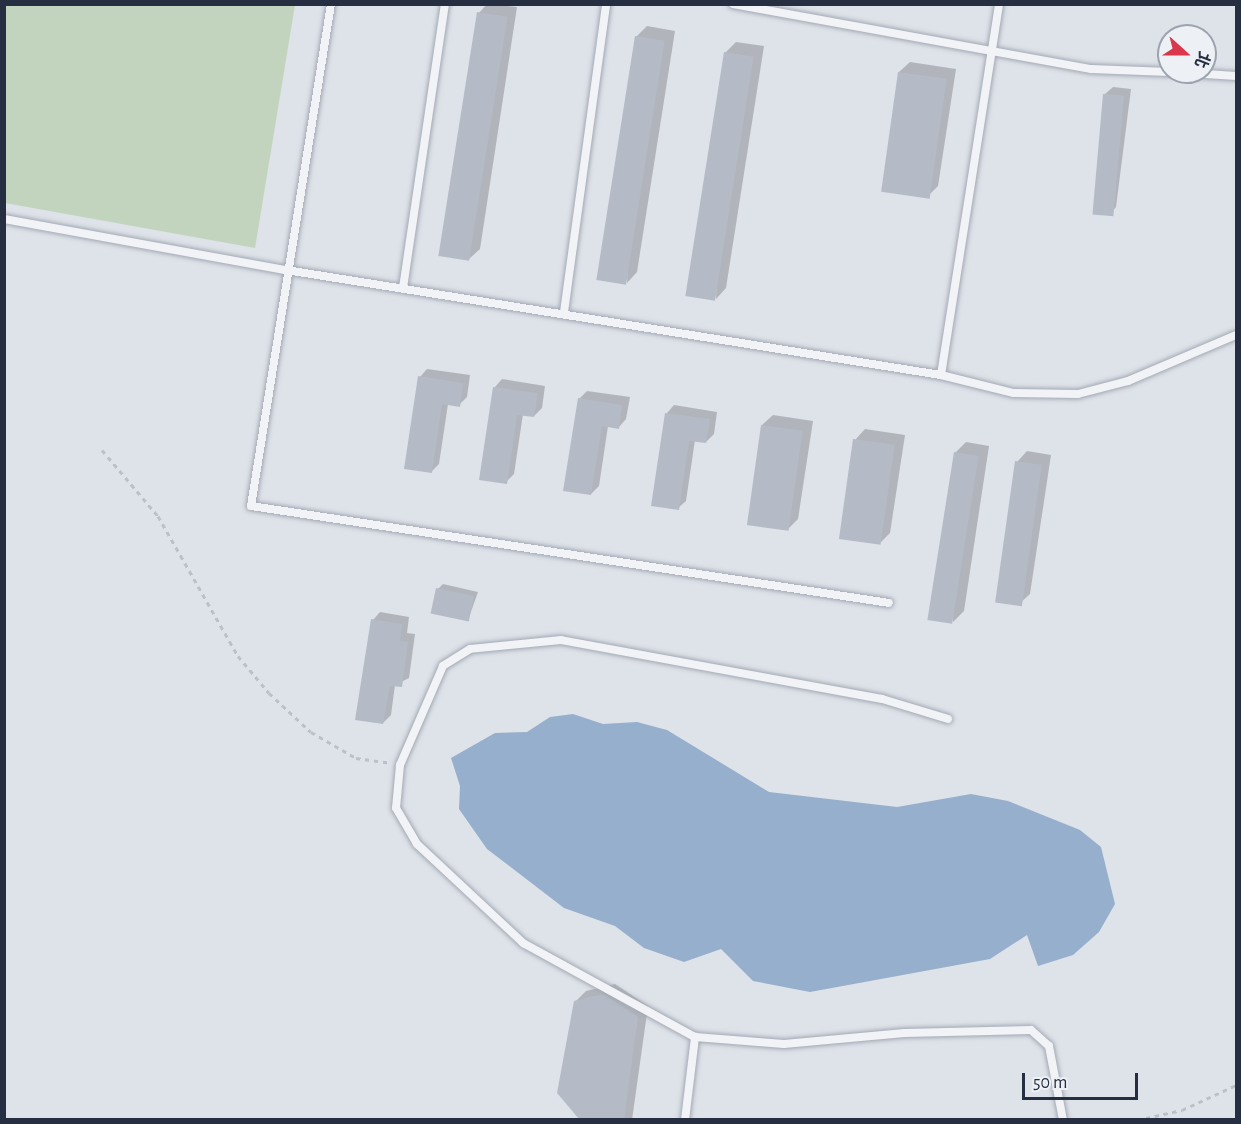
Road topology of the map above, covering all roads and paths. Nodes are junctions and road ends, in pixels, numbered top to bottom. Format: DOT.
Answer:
graph roads {
  1 [pos="331,4"];
  2 [pos="445,4"];
  3 [pos="606,4"];
  4 [pos="733,4"];
  5 [pos="999,4"];
  6 [pos="992,52"];
  7 [pos="1157,72"];
  8 [pos="1217,75"];
  9 [pos="1236,76"];
  10 [pos="4,219"];
  11 [pos="286,270"];
  12 [pos="403,288"];
  13 [pos="564,312"];
  14 [pos="1236,335"];
  15 [pos="941,375"];
  16 [pos="102,450"];
  17 [pos="890,603"];
  18 [pos="948,719"];
  19 [pos="400,765"];
  20 [pos="695,1037"];
  21 [pos="1236,1085"];
  22 [pos="685,1119"];
  23 [pos="1063,1119"];
  24 [pos="1137,1119"];
  1 -- 11 [label="lane"];
  2 -- 12 [label="lane"];
  3 -- 13 [label="lane"];
  4 -- 6 [label="lane"];
  5 -- 6 [label="lane"];
  6 -- 7 [label="lane"];
  6 -- 15 [label="lane"];
  8 -- 9 [label="lane"];
  10 -- 11 [label="lane"];
  11 -- 12 [label="lane"];
  11 -- 17 [label="lane"];
  12 -- 13 [label="lane"];
  13 -- 15 [label="lane"];
  14 -- 15 [label="lane"];
  16 -- 19 [label="path"];
  18 -- 19 [label="lane"];
  19 -- 20 [label="lane"];
  20 -- 22 [label="lane"];
  20 -- 23 [label="lane"];
  21 -- 24 [label="path"];
}
